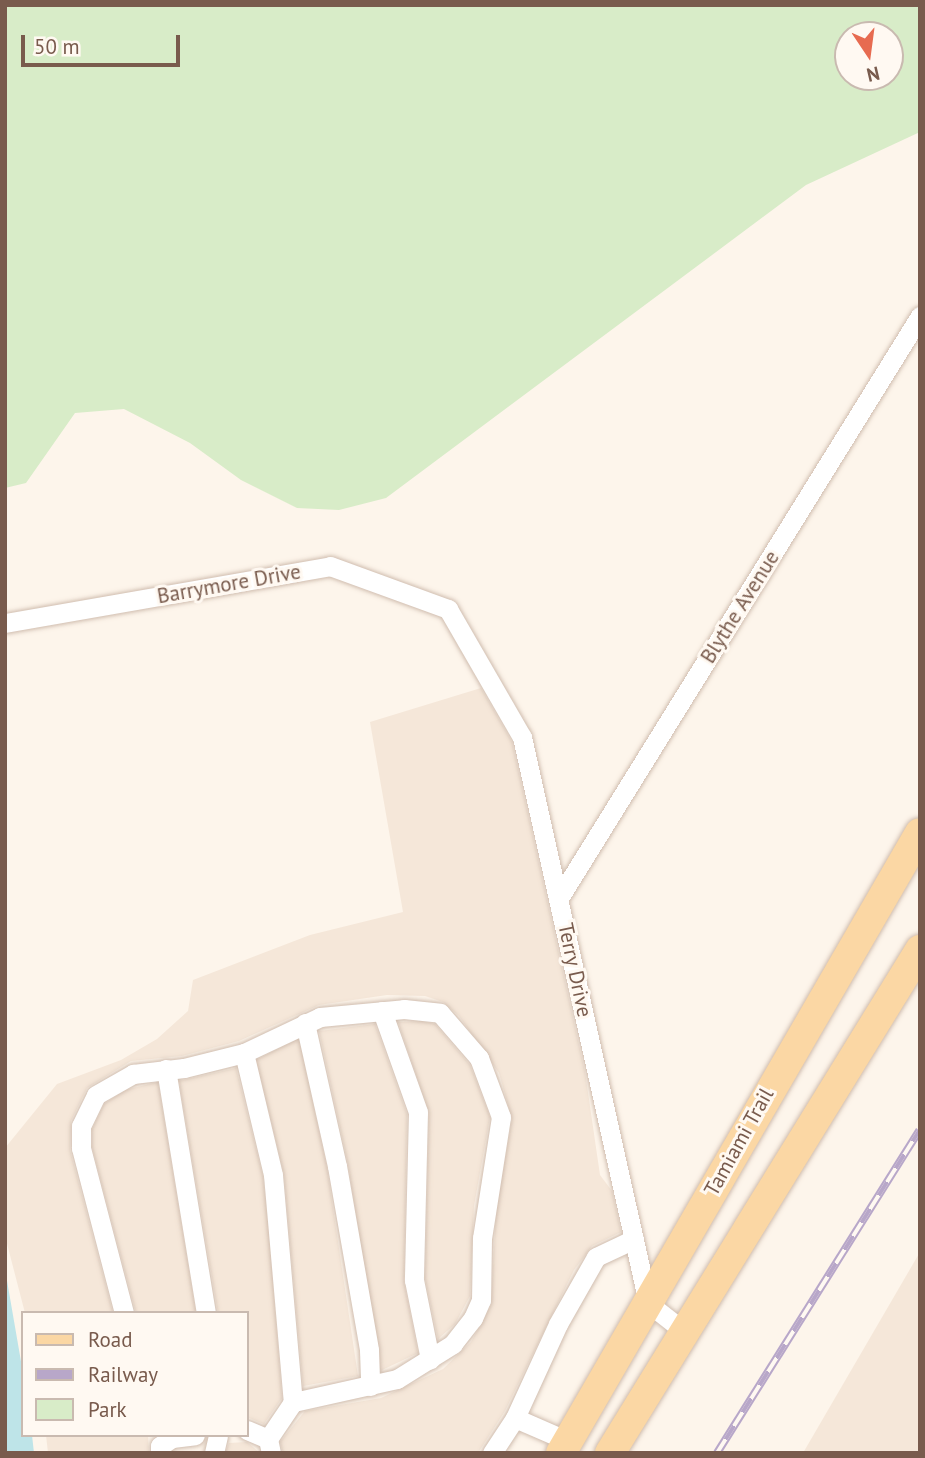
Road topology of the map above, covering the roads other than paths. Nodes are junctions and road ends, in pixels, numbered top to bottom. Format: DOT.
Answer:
graph roads {
  1 [pos="920,316"];
  2 [pos="448,609"];
  3 [pos="5,623"];
  4 [pos="920,833"];
  5 [pos="559,898"];
  6 [pos="920,950"];
  7 [pos="382,1011"];
  8 [pos="305,1023"];
  9 [pos="244,1053"];
  10 [pos="166,1069"];
  11 [pos="634,1239"];
  12 [pos="648,1303"];
  13 [pos="123,1311"];
  14 [pos="206,1311"];
  15 [pos="685,1332"];
  16 [pos="430,1359"];
  17 [pos="370,1386"];
  18 [pos="293,1402"];
  19 [pos="515,1418"];
  20 [pos="248,1431"];
  21 [pos="180,1437"];
  22 [pos="160,1445"];
  23 [pos="270,1446"];
  24 [pos="564,1447"];
  25 [pos="492,1453"];
  26 [pos="610,1453"];
  1 -- 5 [label="street, Blythe Avenue"];
  2 -- 3 [label="street, Barrymore Drive"];
  2 -- 5 [label="street, Terry Drive"];
  4 -- 12 [label="main road, Tamiami Trail"];
  5 -- 11 [label="street, Terry Drive"];
  6 -- 15 [label="main road"];
  7 -- 8 [label="street"];
  7 -- 16 [label="street"];
  7 -- 16 [label="street"];
  8 -- 9 [label="street"];
  8 -- 17 [label="street"];
  9 -- 10 [label="street"];
  9 -- 18 [label="street"];
  10 -- 13 [label="street"];
  10 -- 14 [label="street"];
  11 -- 12 [label="street, Terry Drive"];
  11 -- 19 [label="street"];
  12 -- 15 [label="street"];
  12 -- 24 [label="main road, Tamiami Trail"];
  15 -- 26 [label="main road"];
  16 -- 17 [label="street"];
  17 -- 18 [label="street"];
  18 -- 23 [label="street"];
  19 -- 24 [label="street"];
  19 -- 25 [label="street"];
  20 -- 23 [label="street"];
  21 -- 22 [label="street"];
}
